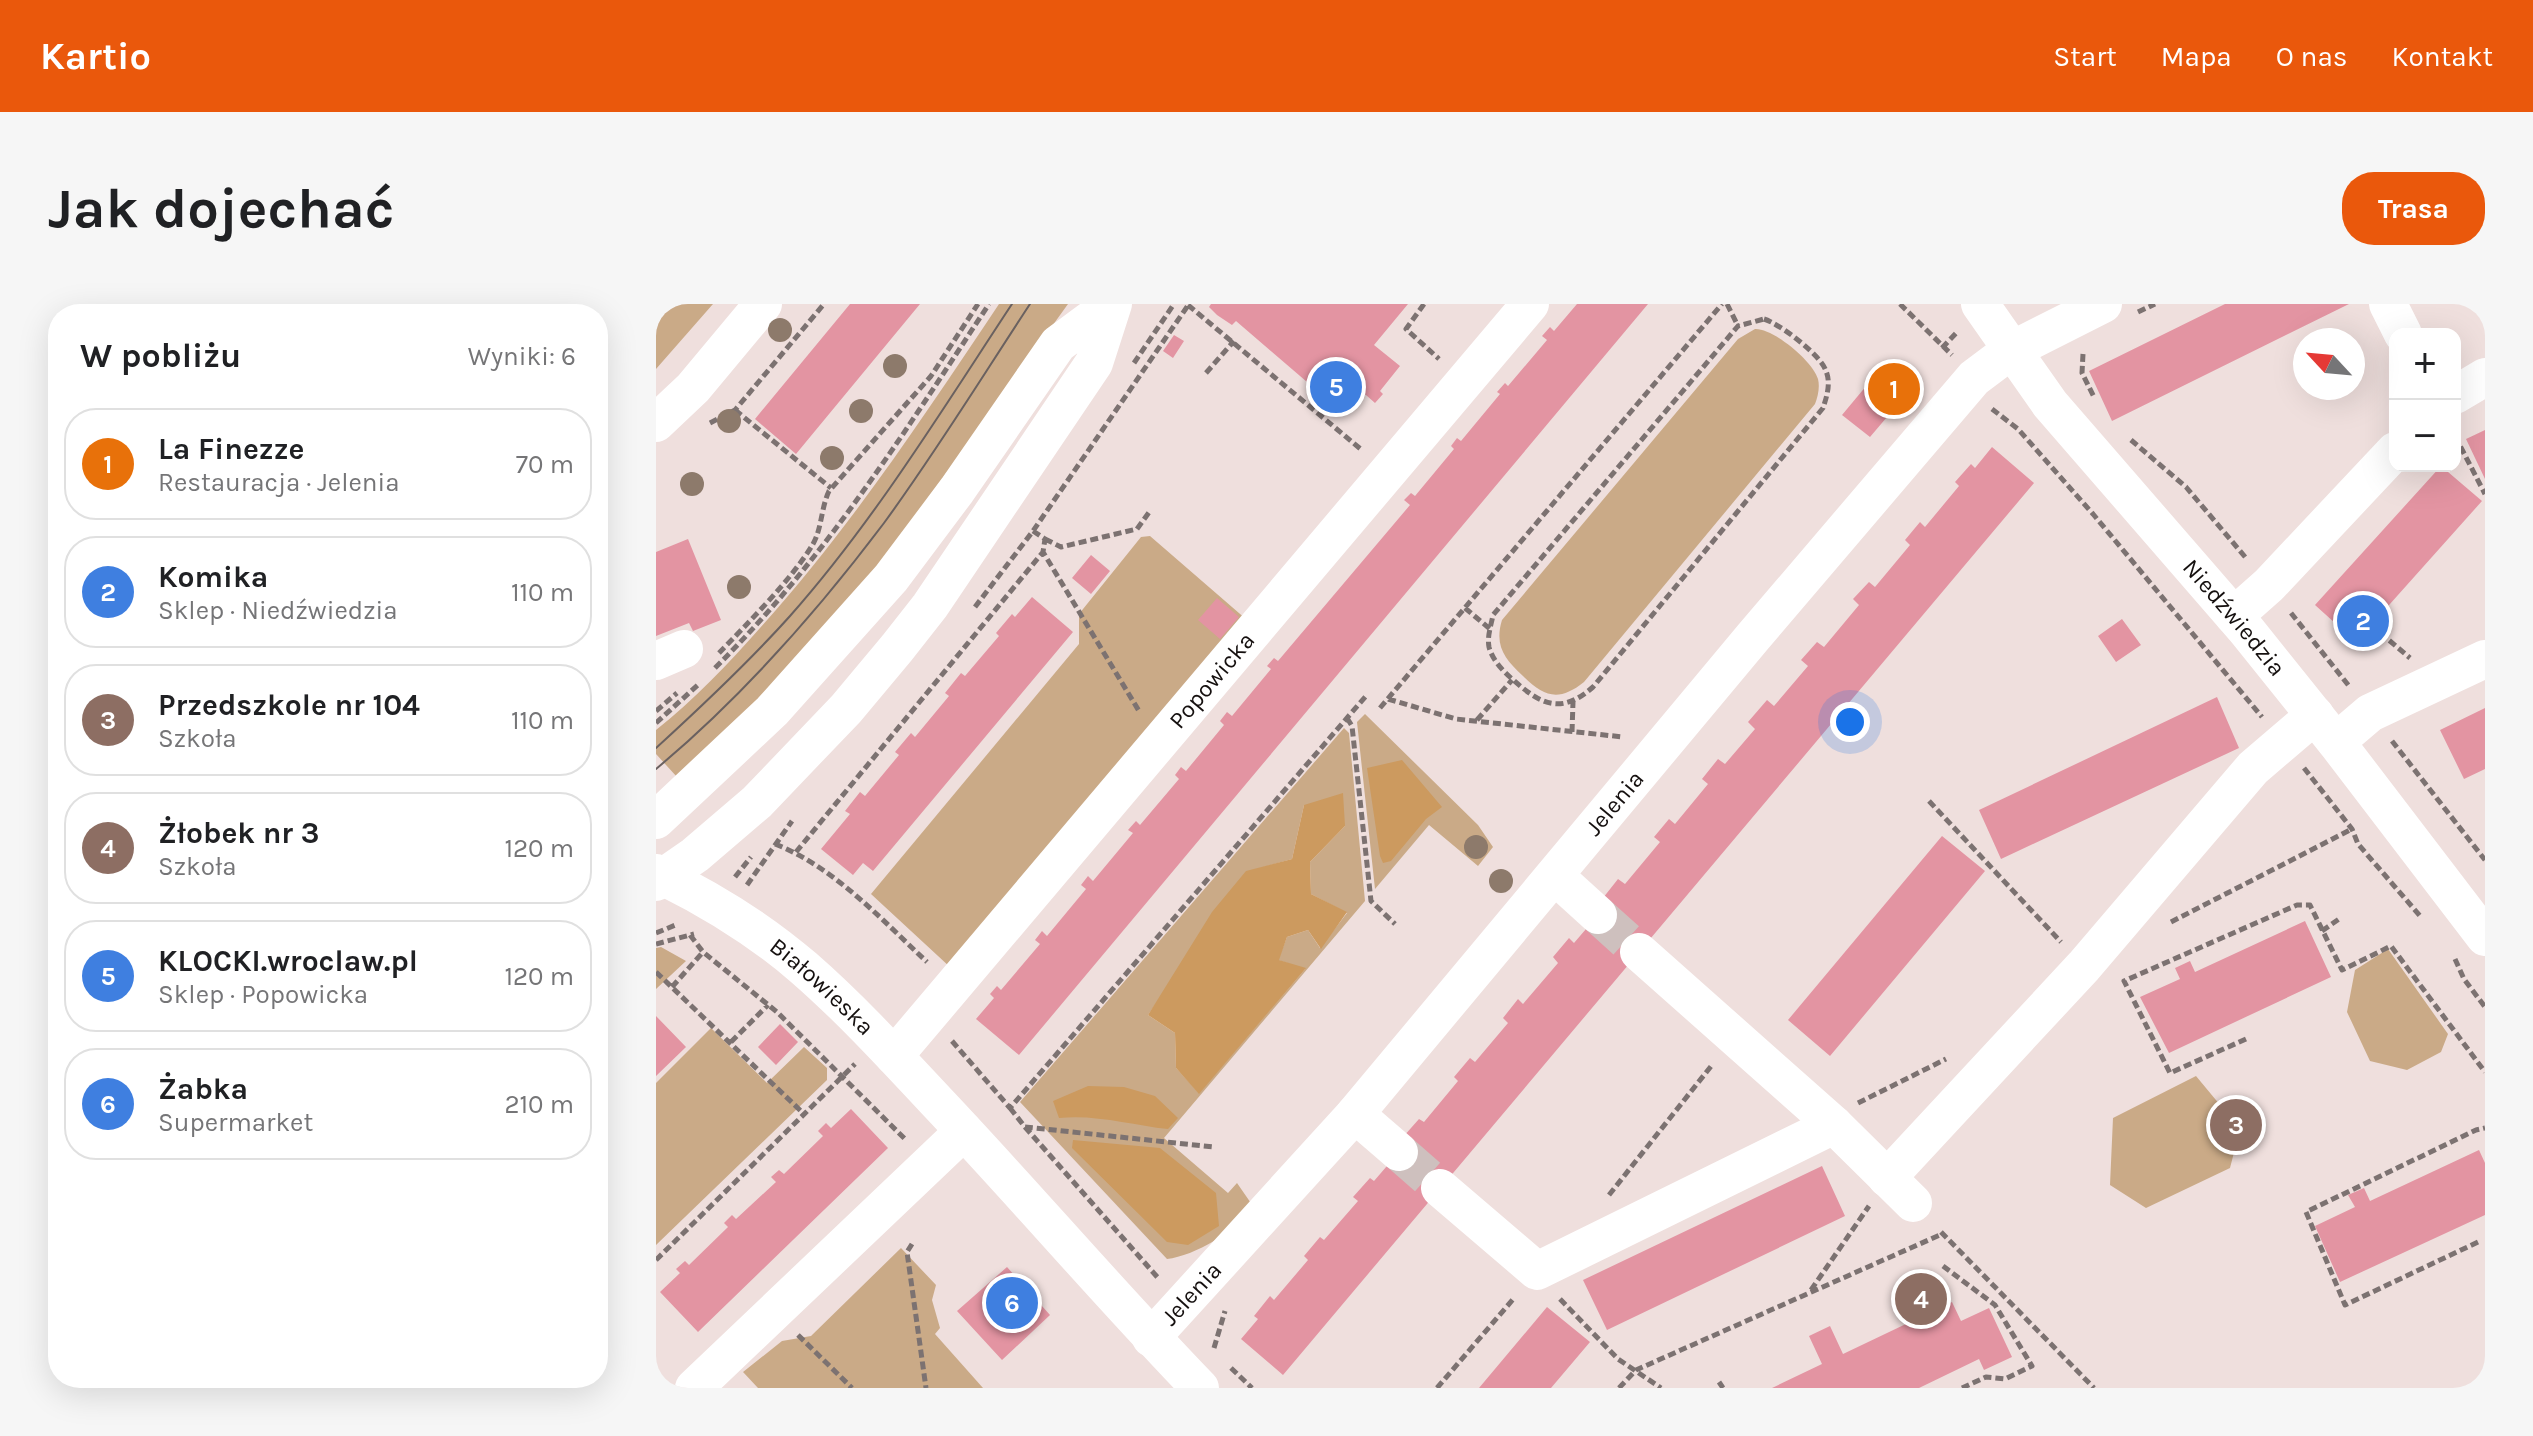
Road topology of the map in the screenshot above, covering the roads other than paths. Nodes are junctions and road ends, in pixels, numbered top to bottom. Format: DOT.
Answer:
graph roads {
  1 [pos="763,304"];
  2 [pos="1112,304"];
  3 [pos="1530,304"];
  4 [pos="2103,304"];
  5 [pos="2388,304"];
  6 [pos="1973,313"];
  7 [pos="2400,328"];
  8 [pos="2010,351"];
  9 [pos="2485,377"];
  10 [pos="2461,391"];
  11 [pos="656,423"];
  12 [pos="2389,457"];
  13 [pos="2234,616"];
  14 [pos="2485,659"];
  15 [pos="2325,728"];
  16 [pos="656,820"];
  17 [pos="1555,876"];
  18 [pos="659,877"];
  19 [pos="1598,915"];
  20 [pos="2475,935"];
  21 [pos="1639,952"];
  22 [pos="886,1048"];
  23 [pos="1355,1114"];
  24 [pos="1834,1125"];
  25 [pos="964,1131"];
  26 [pos="1399,1152"];
  27 [pos="1440,1188"];
  28 [pos="1151,1338"];
  29 [pos="694,1388"];
  30 [pos="1200,1388"];
  1 -- 11 [label="street"];
  2 -- 16 [label="street"];
  2 -- 18 [label="street"];
  3 -- 22 [label="street, Popowicka"];
  4 -- 8 [label="street, Jelenia"];
  5 -- 7 [label="street"];
  6 -- 8 [label="street, Niedźwiedzia"];
  8 -- 13 [label="street, Niedźwiedzia"];
  8 -- 17 [label="street, Jelenia"];
  9 -- 10 [label="street"];
  12 -- 13 [label="street"];
  13 -- 15 [label="street, Niedźwiedzia"];
  14 -- 15 [label="street"];
  15 -- 20 [label="street, Niedźwiedzia"];
  15 -- 24 [label="street"];
  17 -- 19 [label="street"];
  17 -- 23 [label="street, Jelenia"];
  18 -- 22 [label="street, Białowieska"];
  21 -- 24 [label="street"];
  22 -- 25 [label="street, Białowieska"];
  23 -- 26 [label="street"];
  23 -- 28 [label="street, Jelenia"];
  24 -- 27 [label="street"];
  25 -- 28 [label="street, Białowieska"];
  25 -- 29 [label="street"];
  28 -- 30 [label="street, Białowieska"];
}
